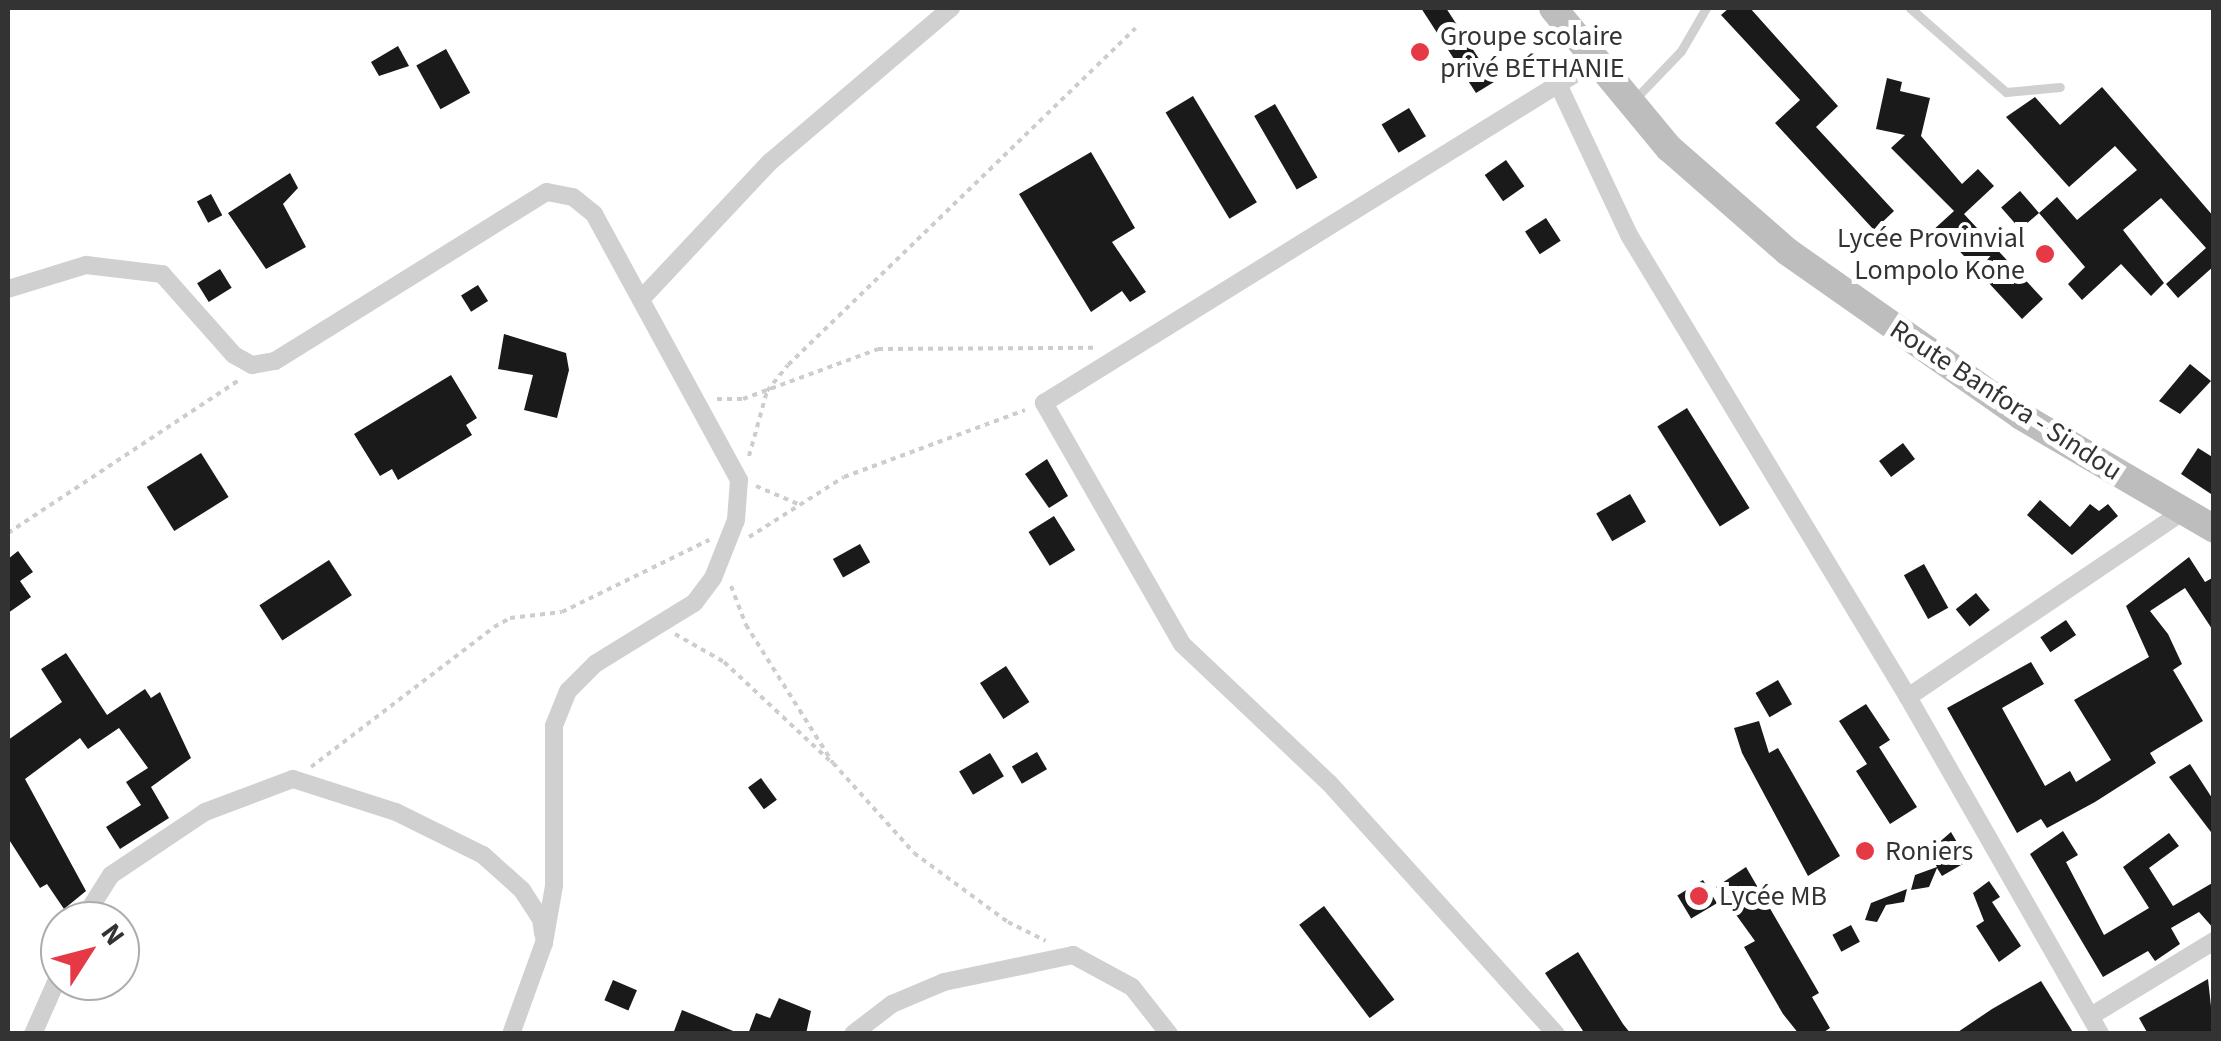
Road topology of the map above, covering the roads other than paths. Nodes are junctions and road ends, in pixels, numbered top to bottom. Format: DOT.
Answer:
graph roads {
  1 [pos="951,8"];
  2 [pos="1553,8"];
  3 [pos="1706,8"];
  4 [pos="1910,8"];
  5 [pos="1594,62"];
  6 [pos="1558,84"];
  7 [pos="2060,87"];
  8 [pos="1628,105"];
  9 [pos="8,289"];
  10 [pos="644,296"];
  11 [pos="2182,512"];
  12 [pos="2214,529"];
  13 [pos="1908,696"];
  14 [pos="95,901"];
  15 [pos="2214,941"];
  16 [pos="544,943"];
  17 [pos="48,1001"];
  18 [pos="2096,1025"];
  19 [pos="34,1034"];
  20 [pos="511,1034"];
  21 [pos="853,1034"];
  22 [pos="1168,1034"];
  23 [pos="1556,1034"];
  1 -- 10 [label="street"];
  2 -- 5 [label="main road, Route Banfora - Sindou"];
  3 -- 8 [label="lane"];
  4 -- 7 [label="lane"];
  5 -- 6 [label="street"];
  5 -- 8 [label="main road, Route Banfora - Sindou"];
  6 -- 13 [label="street"];
  6 -- 23 [label="street"];
  8 -- 11 [label="main road, Route Banfora - Sindou"];
  9 -- 10 [label="street"];
  10 -- 16 [label="street"];
  11 -- 12 [label="main road, Route Banfora - Sindou"];
  11 -- 13 [label="street"];
  13 -- 18 [label="street"];
  14 -- 16 [label="street"];
  15 -- 18 [label="street"];
  16 -- 20 [label="street"];
  17 -- 19 [label="street"];
  21 -- 22 [label="street"];
}
